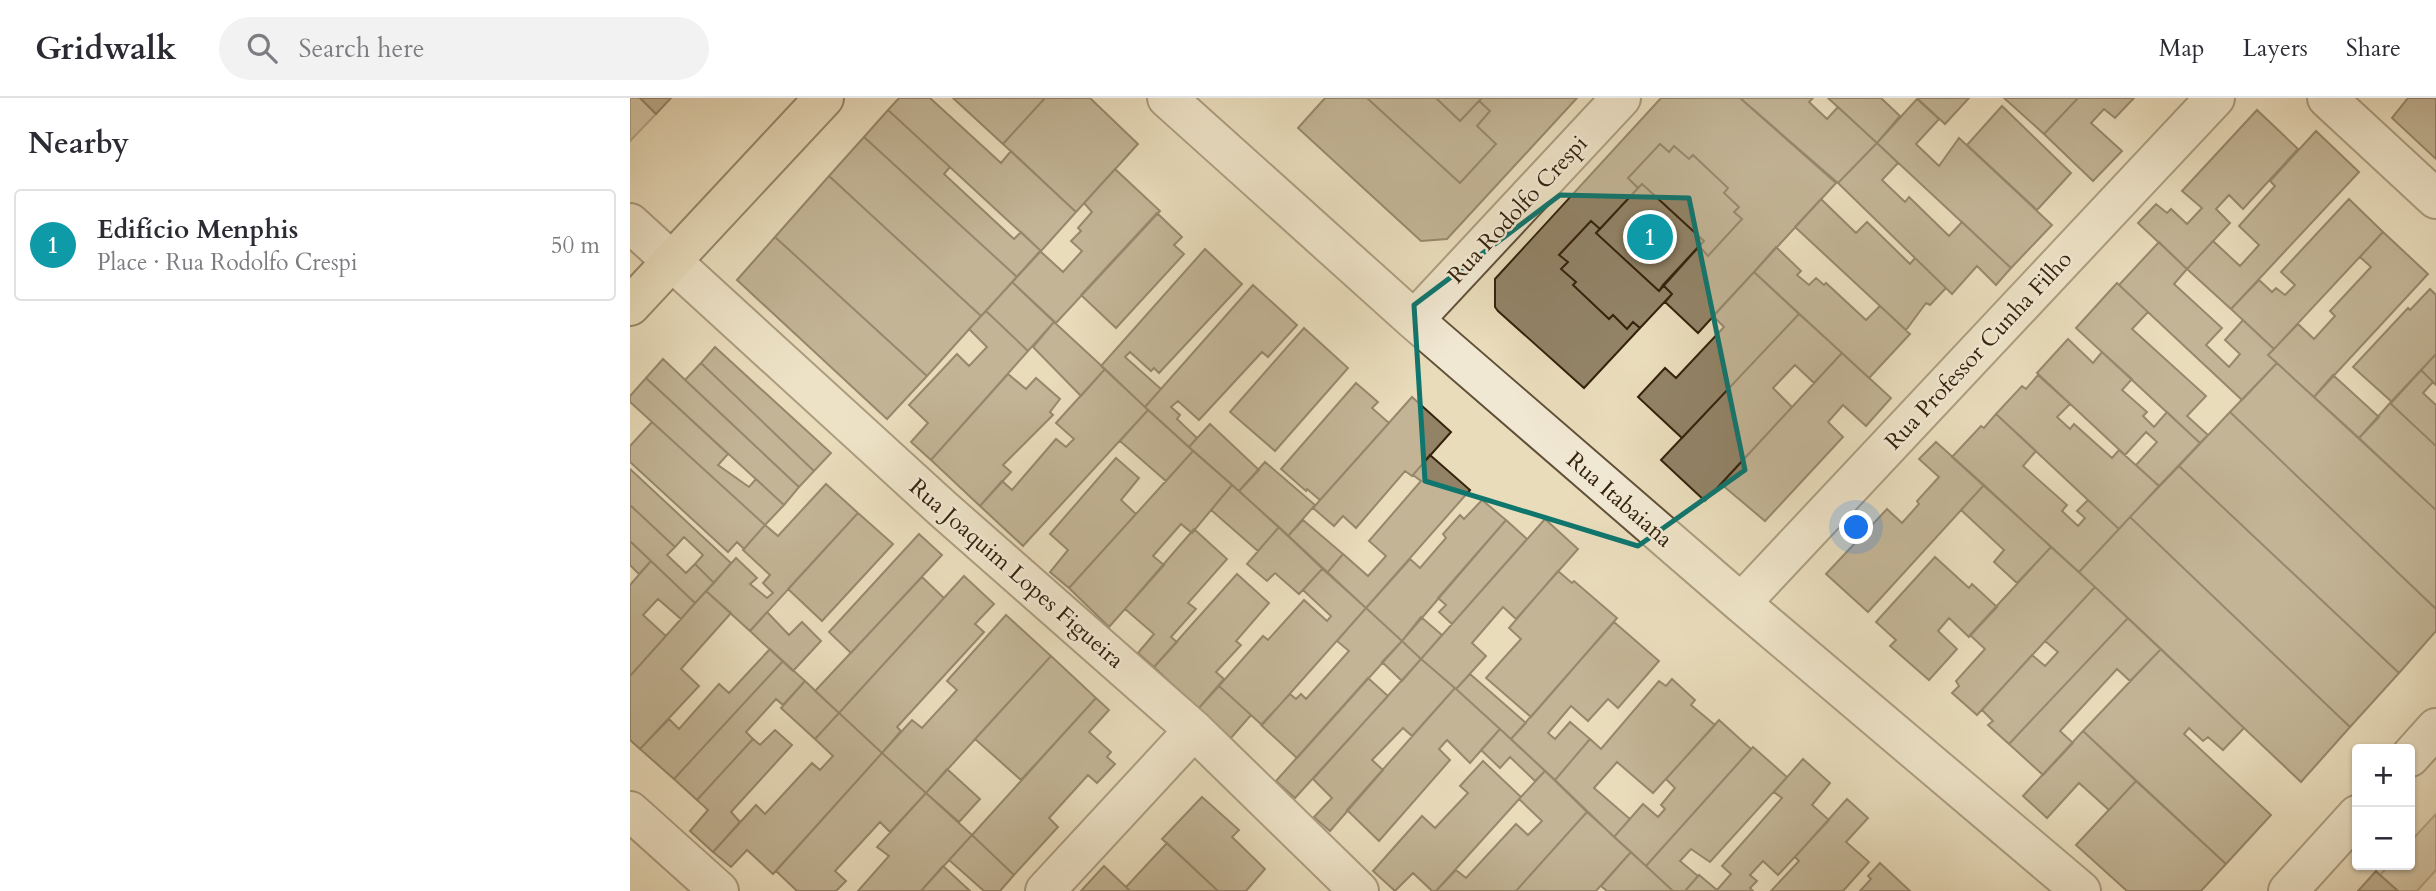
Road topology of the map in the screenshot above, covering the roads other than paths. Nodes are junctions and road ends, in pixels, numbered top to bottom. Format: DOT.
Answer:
graph roads {
  1 [pos="824,98"];
  2 [pos="1167,98"];
  3 [pos="1620,98"];
  4 [pos="2215,98"];
  5 [pos="2327,98"];
  6 [pos="2436,199"];
  7 [pos="630,223"];
  8 [pos="671,261"];
  9 [pos="630,306"];
  10 [pos="1414,320"];
  11 [pos="1741,603"];
  12 [pos="2436,728"];
  13 [pos="1194,730"];
  14 [pos="2415,751"];
  15 [pos="630,811"];
  16 [pos="2352,821"];
  17 [pos="719,891"];
  18 [pos="1045,891"];
  19 [pos="1359,891"];
  20 [pos="2081,891"];
  21 [pos="2288,891"];
  1 -- 8 [label="main road"];
  2 -- 10 [label="street, Rua Itabaiana"];
  3 -- 10 [label="street, Rua Rodolfo Crespi"];
  4 -- 11 [label="street, Rua Professor Cunha Filho"];
  5 -- 6 [label="street"];
  7 -- 8 [label="street, Rua Joaquim Lopes Figueira"];
  8 -- 9 [label="main road"];
  8 -- 13 [label="street, Rua Joaquim Lopes Figueira"];
  10 -- 11 [label="street, Rua Itabaiana"];
  11 -- 20 [label="street, Rua Itabaiana"];
  12 -- 14 [label="street"];
  13 -- 18 [label="street"];
  13 -- 19 [label="street, Rua Joaquim Lopes Figueira"];
  15 -- 17 [label="street"];
  16 -- 21 [label="street"];
}
